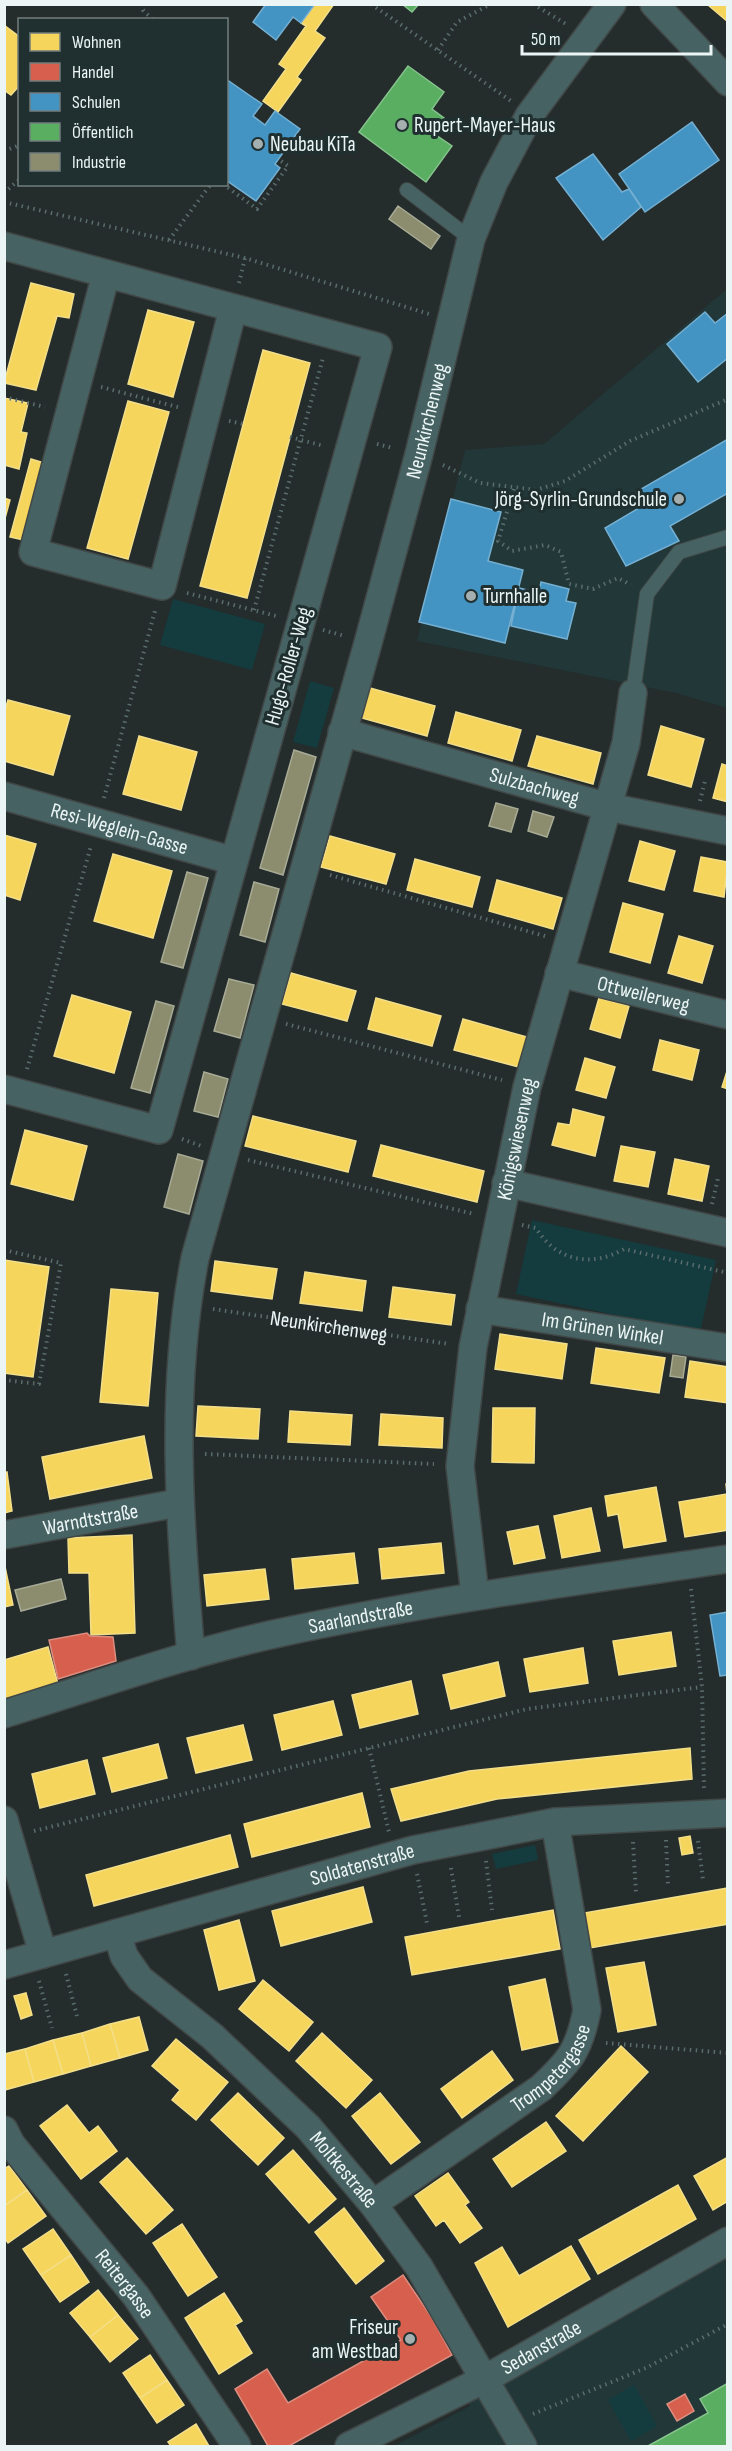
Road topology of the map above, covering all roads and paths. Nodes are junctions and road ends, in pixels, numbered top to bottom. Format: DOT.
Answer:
graph roads {
  1 [pos="142,4"];
  2 [pos="371,4"];
  3 [pos="491,4"];
  4 [pos="533,4"];
  5 [pos="612,4"];
  6 [pos="654,4"];
  7 [pos="151,18"];
  8 [pos="587,36"];
  9 [pos="438,50"];
  10 [pos="728,82"];
  11 [pos="529,116"];
  12 [pos="18,146"];
  13 [pos="4,152"];
  14 [pos="278,159"];
  15 [pos="18,181"];
  16 [pos="210,186"];
  17 [pos="226,186"];
  18 [pos="407,190"];
  19 [pos="4,193"];
  20 [pos="4,202"];
  21 [pos="471,239"];
  22 [pos="169,240"];
  23 [pos="4,246"];
  24 [pos="106,274"];
  25 [pos="233,309"];
  26 [pos="450,320"];
  27 [pos="329,334"];
  28 [pos="77,381"];
  29 [pos="4,397"];
  30 [pos="728,399"];
  31 [pos="70,412"];
  32 [pos="205,414"];
  33 [pos="290,437"];
  34 [pos="300,440"];
  35 [pos="351,446"];
  36 [pos="419,454"];
  37 [pos="514,489"];
  38 [pos="728,537"];
  39 [pos="647,594"];
  40 [pos="158,598"];
  41 [pos="254,610"];
  42 [pos="300,622"];
  43 [pos="368,643"];
  44 [pos="633,693"];
  45 [pos="342,732"];
  46 [pos="4,796"];
  47 [pos="608,807"];
  48 [pos="98,823"];
  49 [pos="728,831"];
  50 [pos="234,861"];
  51 [pos="303,867"];
  52 [pos="568,942"];
  53 [pos="559,973"];
  54 [pos="728,1015"];
  55 [pos="262,1018"];
  56 [pos="527,1087"];
  57 [pos="13,1091"];
  58 [pos="159,1130"];
  59 [pos="226,1155"];
  60 [pos="506,1183"];
  61 [pos="499,1220"];
  62 [pos="728,1233"];
  63 [pos="4,1250"];
  64 [pos="728,1273"];
  65 [pos="186,1305"];
  66 [pos="480,1309"];
  67 [pos="473,1347"];
  68 [pos="728,1347"];
  69 [pos="4,1380"];
  70 [pos="177,1452"];
  71 [pos="460,1466"];
  72 [pos="178,1503"];
  73 [pos="4,1535"];
  74 [pos="728,1559"];
  75 [pos="689,1564"];
  76 [pos="475,1595"];
  77 [pos="191,1656"];
  78 [pos="702,1687"];
  79 [pos="4,1714"];
  80 [pos="369,1748"];
  81 [pos="709,1813"];
  82 [pos="666,1815"];
  83 [pos="632,1817"];
  84 [pos="555,1822"];
  85 [pos="7,1829"];
  86 [pos="482,1837"];
  87 [pos="448,1843"];
  88 [pos="403,1852"];
  89 [pos="703,1880"];
  90 [pos="668,1885"];
  91 [pos="636,1893"];
  92 [pos="492,1910"];
  93 [pos="459,1917"];
  94 [pos="427,1923"];
  95 [pos="117,1933"];
  96 [pos="45,1954"];
  97 [pos="4,1965"];
  98 [pos="78,2020"];
  99 [pos="52,2028"];
  100 [pos="581,2041"];
  101 [pos="728,2053"];
  102 [pos="4,2130"];
  103 [pos="373,2205"];
  104 [pos="728,2241"];
  105 [pos="728,2324"];
  106 [pos="485,2379"];
  107 [pos="517,2435"];
  108 [pos="237,2446"];
  109 [pos="349,2446"];
  1 -- 7 [label="path"];
  2 -- 9 [label="path"];
  3 -- 9 [label="path"];
  4 -- 8 [label="path"];
  5 -- 8 [label="street, Neunkirchenweg"];
  6 -- 10 [label="street"];
  8 -- 11 [label="street, Neunkirchenweg"];
  9 -- 11 [label="path"];
  11 -- 21 [label="street, Neunkirchenweg"];
  12 -- 13 [label="path"];
  14 -- 17 [label="path"];
  15 -- 19 [label="path"];
  16 -- 22 [label="path"];
  18 -- 21 [label="lane"];
  20 -- 22 [label="path"];
  21 -- 26 [label="street, Neunkirchenweg"];
  22 -- 26 [label="path"];
  23 -- 24 [label="street, Hugo-Roller-Weg"];
  24 -- 25 [label="street, Hugo-Roller-Weg"];
  24 -- 28 [label="street"];
  25 -- 27 [label="street, Hugo-Roller-Weg"];
  25 -- 32 [label="street"];
  26 -- 36 [label="street, Neunkirchenweg"];
  27 -- 34 [label="path"];
  27 -- 35 [label="street, Hugo-Roller-Weg"];
  28 -- 31 [label="street"];
  28 -- 32 [label="path"];
  29 -- 31 [label="path"];
  30 -- 37 [label="path"];
  31 -- 40 [label="street"];
  32 -- 40 [label="street"];
  33 -- 34 [label="path"];
  34 -- 35 [label="path"];
  34 -- 41 [label="path"];
  35 -- 36 [label="path"];
  35 -- 42 [label="street, Hugo-Roller-Weg"];
  36 -- 37 [label="path"];
  36 -- 43 [label="street, Neunkirchenweg"];
  37 -- 39 [label="path"];
  38 -- 39 [label="lane"];
  39 -- 44 [label="lane"];
  40 -- 41 [label="path"];
  40 -- 48 [label="path"];
  41 -- 42 [label="path"];
  42 -- 43 [label="path"];
  42 -- 50 [label="street, Hugo-Roller-Weg"];
  43 -- 45 [label="street, Neunkirchenweg"];
  44 -- 47 [label="street, Königswiesenweg"];
  45 -- 47 [label="street, Sulzbachweg"];
  45 -- 51 [label="street, Neunkirchenweg"];
  46 -- 48 [label="street, Resi-Weglein-Gasse"];
  47 -- 49 [label="street, Sulzbachweg"];
  47 -- 52 [label="street, Königswiesenweg"];
  48 -- 50 [label="street, Resi-Weglein-Gasse"];
  48 -- 57 [label="path"];
  50 -- 58 [label="street, Hugo-Roller-Weg"];
  51 -- 52 [label="path"];
  51 -- 55 [label="street, Neunkirchenweg"];
  52 -- 53 [label="street, Königswiesenweg"];
  53 -- 54 [label="street, Ottweilerweg"];
  53 -- 56 [label="street, Königswiesenweg"];
  55 -- 56 [label="path"];
  55 -- 59 [label="street, Neunkirchenweg"];
  56 -- 60 [label="street, Königswiesenweg"];
  57 -- 58 [label="street"];
  58 -- 59 [label="path"];
  59 -- 61 [label="path"];
  59 -- 65 [label="street, Neunkirchenweg"];
  60 -- 61 [label="street, Königswiesenweg"];
  60 -- 62 [label="street"];
  61 -- 64 [label="path"];
  61 -- 66 [label="street, Königswiesenweg"];
  63 -- 69 [label="path"];
  65 -- 67 [label="path, Neunkirchenweg"];
  65 -- 70 [label="street, Neunkirchenweg"];
  66 -- 67 [label="street, Königswiesenweg"];
  66 -- 68 [label="street, Im Grünen Winkel"];
  67 -- 71 [label="street, Königswiesenweg"];
  70 -- 71 [label="path"];
  70 -- 72 [label="street, Neunkirchenweg"];
  71 -- 76 [label="street, Königswiesenweg"];
  72 -- 73 [label="street, Warndtstraße"];
  72 -- 77 [label="street, Neunkirchenweg"];
  74 -- 75 [label="street, Saarlandstraße"];
  75 -- 76 [label="street, Saarlandstraße"];
  75 -- 78 [label="path"];
  76 -- 77 [label="street, Saarlandstraße"];
  77 -- 79 [label="street, Saarlandstraße"];
  78 -- 80 [label="path"];
  78 -- 81 [label="path"];
  80 -- 85 [label="path"];
  80 -- 88 [label="path"];
  81 -- 82 [label="street, Soldatenstraße"];
  81 -- 89 [label="path"];
  82 -- 83 [label="street, Soldatenstraße"];
  82 -- 90 [label="path"];
  83 -- 84 [label="street, Soldatenstraße"];
  83 -- 91 [label="path"];
  84 -- 86 [label="street, Soldatenstraße"];
  84 -- 100 [label="street, Trompetergasse"];
  85 -- 96 [label="street"];
  86 -- 87 [label="street, Soldatenstraße"];
  86 -- 92 [label="path"];
  87 -- 88 [label="street, Soldatenstraße"];
  87 -- 93 [label="path"];
  88 -- 94 [label="path"];
  88 -- 95 [label="street, Soldatenstraße"];
  95 -- 96 [label="street, Soldatenstraße"];
  95 -- 103 [label="street, Moltkestraße"];
  96 -- 97 [label="street, Soldatenstraße"];
  96 -- 98 [label="path"];
  96 -- 99 [label="path"];
  100 -- 101 [label="path"];
  100 -- 103 [label="street, Trompetergasse"];
  102 -- 108 [label="street, Reitergasse"];
  103 -- 106 [label="street, Moltkestraße"];
  104 -- 106 [label="street, Sedanstraße"];
  105 -- 107 [label="path"];
  106 -- 107 [label="street, Moltkestraße"];
  106 -- 109 [label="street, Sedanstraße"];
}
